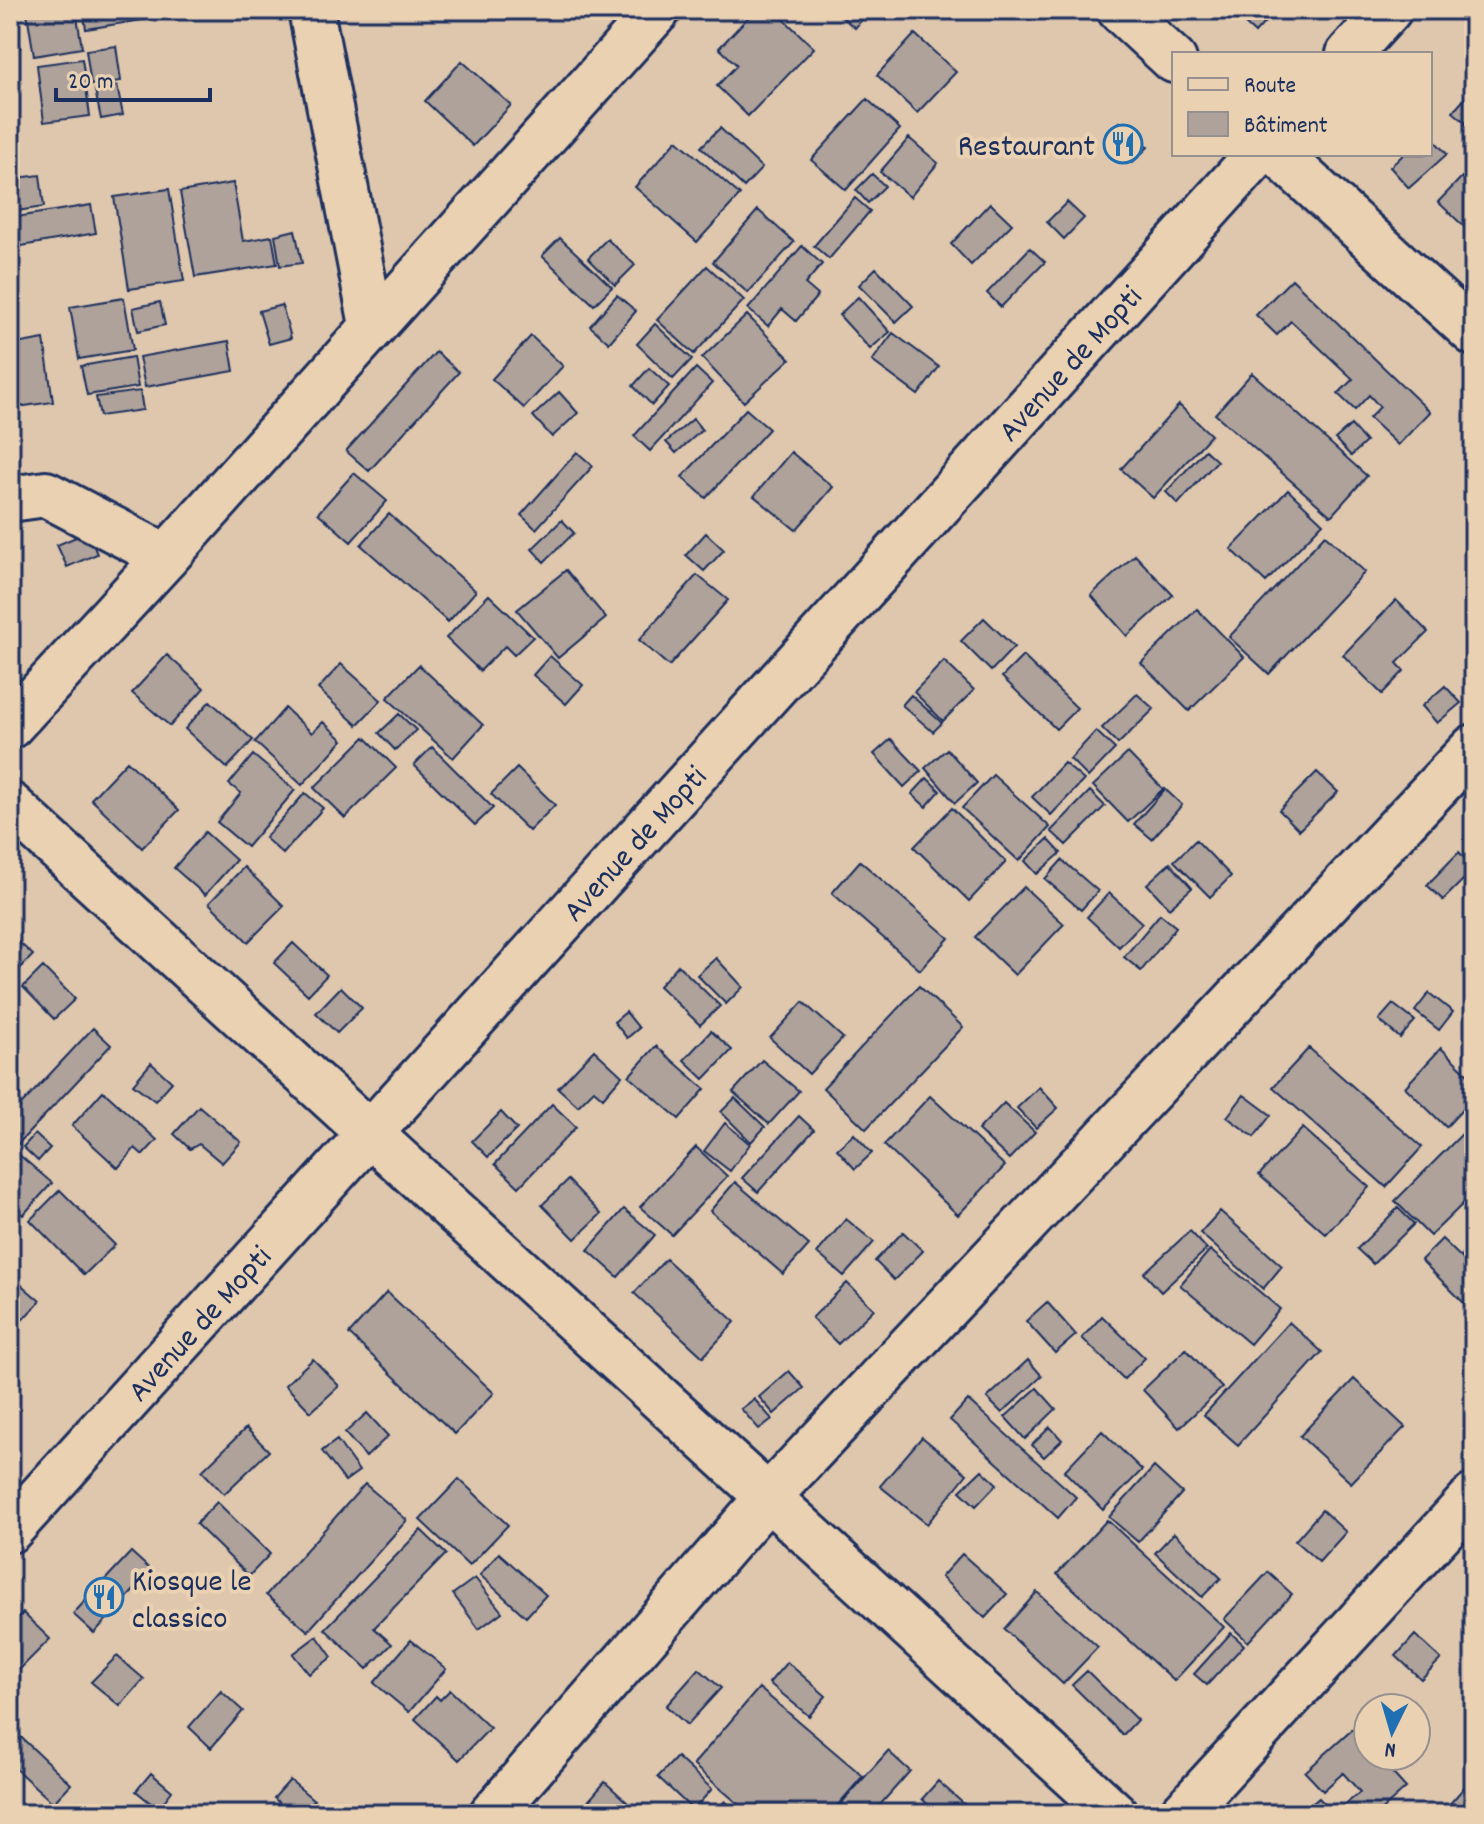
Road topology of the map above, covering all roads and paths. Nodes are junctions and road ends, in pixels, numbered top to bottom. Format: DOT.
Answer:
graph roads {
  1 [pos="311,10"];
  2 [pos="658,10"];
  3 [pos="1120,10"];
  4 [pos="1389,10"];
  5 [pos="1351,52"];
  6 [pos="1172,58"];
  7 [pos="1256,156"];
  8 [pos="1280,156"];
  9 [pos="372,325"];
  10 [pos="1474,333"];
  11 [pos="10,499"];
  12 [pos="166,557"];
  13 [pos="10,726"];
  14 [pos="1474,747"];
  15 [pos="10,805"];
  16 [pos="369,1133"];
  17 [pos="1474,1496"];
  18 [pos="768,1497"];
  19 [pos="10,1530"];
  20 [pos="492,1814"];
  21 [pos="1115,1814"];
  22 [pos="1182,1814"];
  1 -- 9 [label="street"];
  2 -- 9 [label="street"];
  3 -- 6 [label="street"];
  4 -- 5 [label="street"];
  7 -- 16 [label="street, Avenue de Mopti"];
  8 -- 10 [label="street"];
  9 -- 12 [label="street"];
  11 -- 12 [label="street"];
  12 -- 13 [label="street"];
  14 -- 18 [label="street"];
  15 -- 16 [label="street"];
  16 -- 18 [label="street"];
  16 -- 19 [label="street, Avenue de Mopti"];
  17 -- 22 [label="street"];
  18 -- 20 [label="street"];
  18 -- 21 [label="street"];
}
